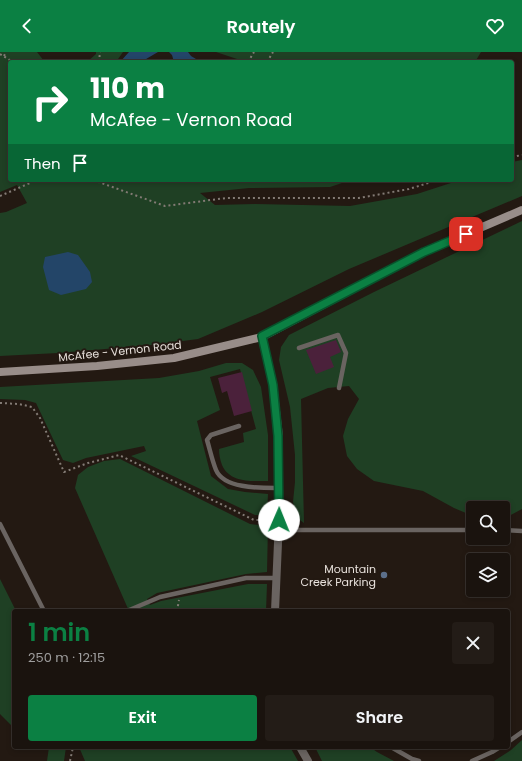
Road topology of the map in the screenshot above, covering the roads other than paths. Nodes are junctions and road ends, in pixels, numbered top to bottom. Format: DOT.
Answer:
graph roads {
  1 [pos="522,210"];
  2 [pos="262,336"];
  3 [pos="299,348"];
  4 [pos="0,372"];
  5 [pos="338,388"];
  6 [pos="239,426"];
  7 [pos="279,488"];
  8 [pos="0,524"];
  9 [pos="278,530"];
  10 [pos="466,530"];
  11 [pos="510,530"];
  12 [pos="522,531"];
  13 [pos="276,578"];
  14 [pos="43,609"];
  15 [pos="132,609"];
  16 [pos="275,609"];
  17 [pos="522,732"];
  18 [pos="510,741"];
  19 [pos="301,749"];
  20 [pos="395,749"];
  21 [pos="497,749"];
  22 [pos="308,761"];
  23 [pos="419,761"];
  24 [pos="472,761"];
  1 -- 2 [label="main road, McAfee - Vernon Road"];
  2 -- 4 [label="main road, McAfee - Vernon Road"];
  2 -- 7 [label="street"];
  3 -- 5 [label="lane"];
  6 -- 7 [label="lane"];
  7 -- 9 [label="street"];
  8 -- 14 [label="lane"];
  9 -- 10 [label="lane"];
  9 -- 13 [label="street"];
  11 -- 12 [label="lane"];
  13 -- 15 [label="lane"];
  13 -- 16 [label="street"];
  17 -- 18 [label="lane"];
  19 -- 22 [label="street"];
  20 -- 23 [label="lane"];
  21 -- 24 [label="lane"];
}
